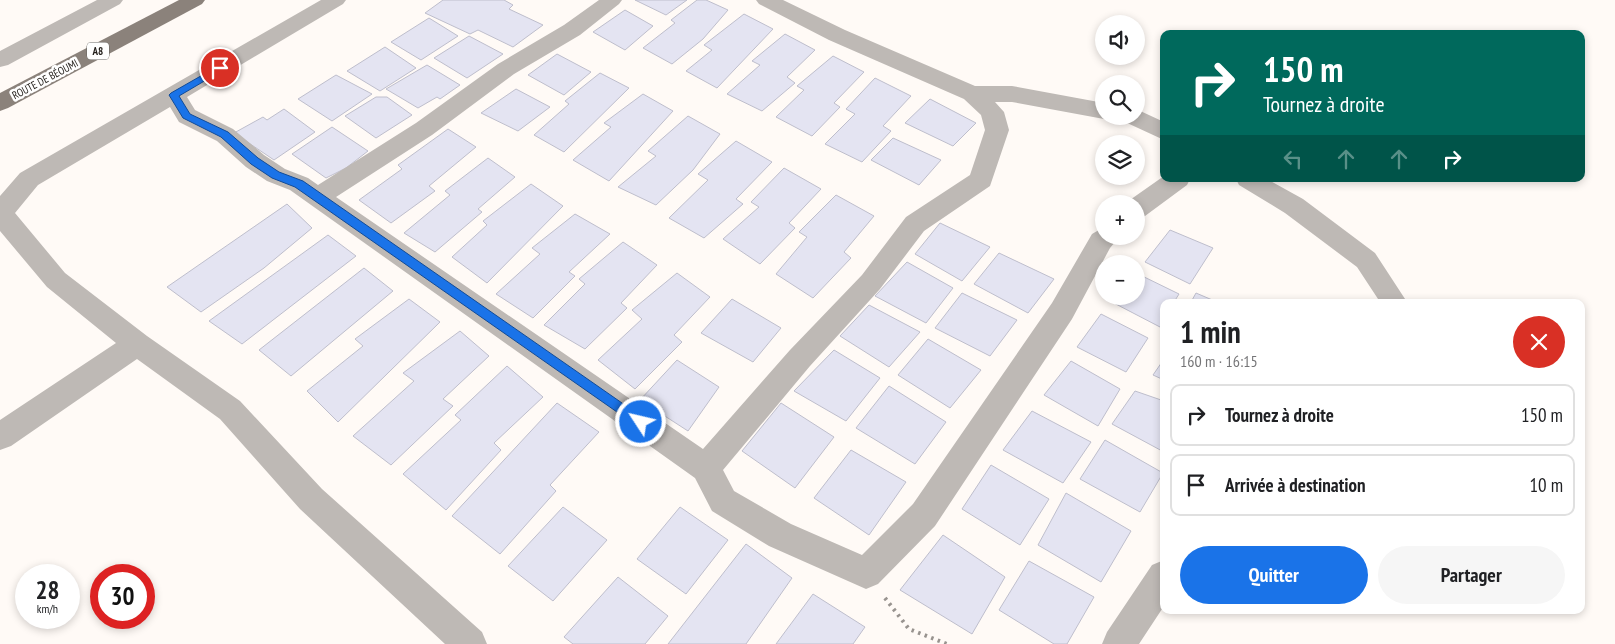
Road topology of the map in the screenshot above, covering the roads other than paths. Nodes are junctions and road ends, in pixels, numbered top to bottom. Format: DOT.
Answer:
graph roads {
  1 [pos="113,0"];
  2 [pos="195,0"];
  3 [pos="336,0"];
  4 [pos="612,0"];
  5 [pos="766,0"];
  6 [pos="0,60"];
  7 [pos="972,94"];
  8 [pos="174,95"];
  9 [pos="0,103"];
  10 [pos="1095,109"];
  11 [pos="1145,122"];
  12 [pos="1160,130"];
  13 [pos="1173,182"];
  14 [pos="1253,182"];
  15 [pos="317,197"];
  16 [pos="1145,201"];
  17 [pos="0,213"];
  18 [pos="1099,245"];
  19 [pos="1392,299"];
  20 [pos="137,344"];
  21 [pos="0,437"];
  22 [pos="706,468"];
  23 [pos="1160,582"];
  24 [pos="470,644"];
  25 [pos="1119,644"];
  1 -- 6 [label="street"];
  2 -- 9 [label="main road, ROUTE DE BÉOUMI / A8"];
  3 -- 8 [label="street"];
  4 -- 15 [label="street"];
  5 -- 7 [label="street"];
  7 -- 10 [label="street"];
  7 -- 22 [label="street"];
  8 -- 15 [label="street"];
  8 -- 17 [label="street"];
  11 -- 12 [label="street"];
  13 -- 16 [label="street"];
  14 -- 19 [label="street"];
  15 -- 22 [label="street"];
  17 -- 20 [label="street"];
  18 -- 22 [label="street"];
  20 -- 21 [label="street"];
  20 -- 24 [label="street"];
  23 -- 25 [label="street"];
}
